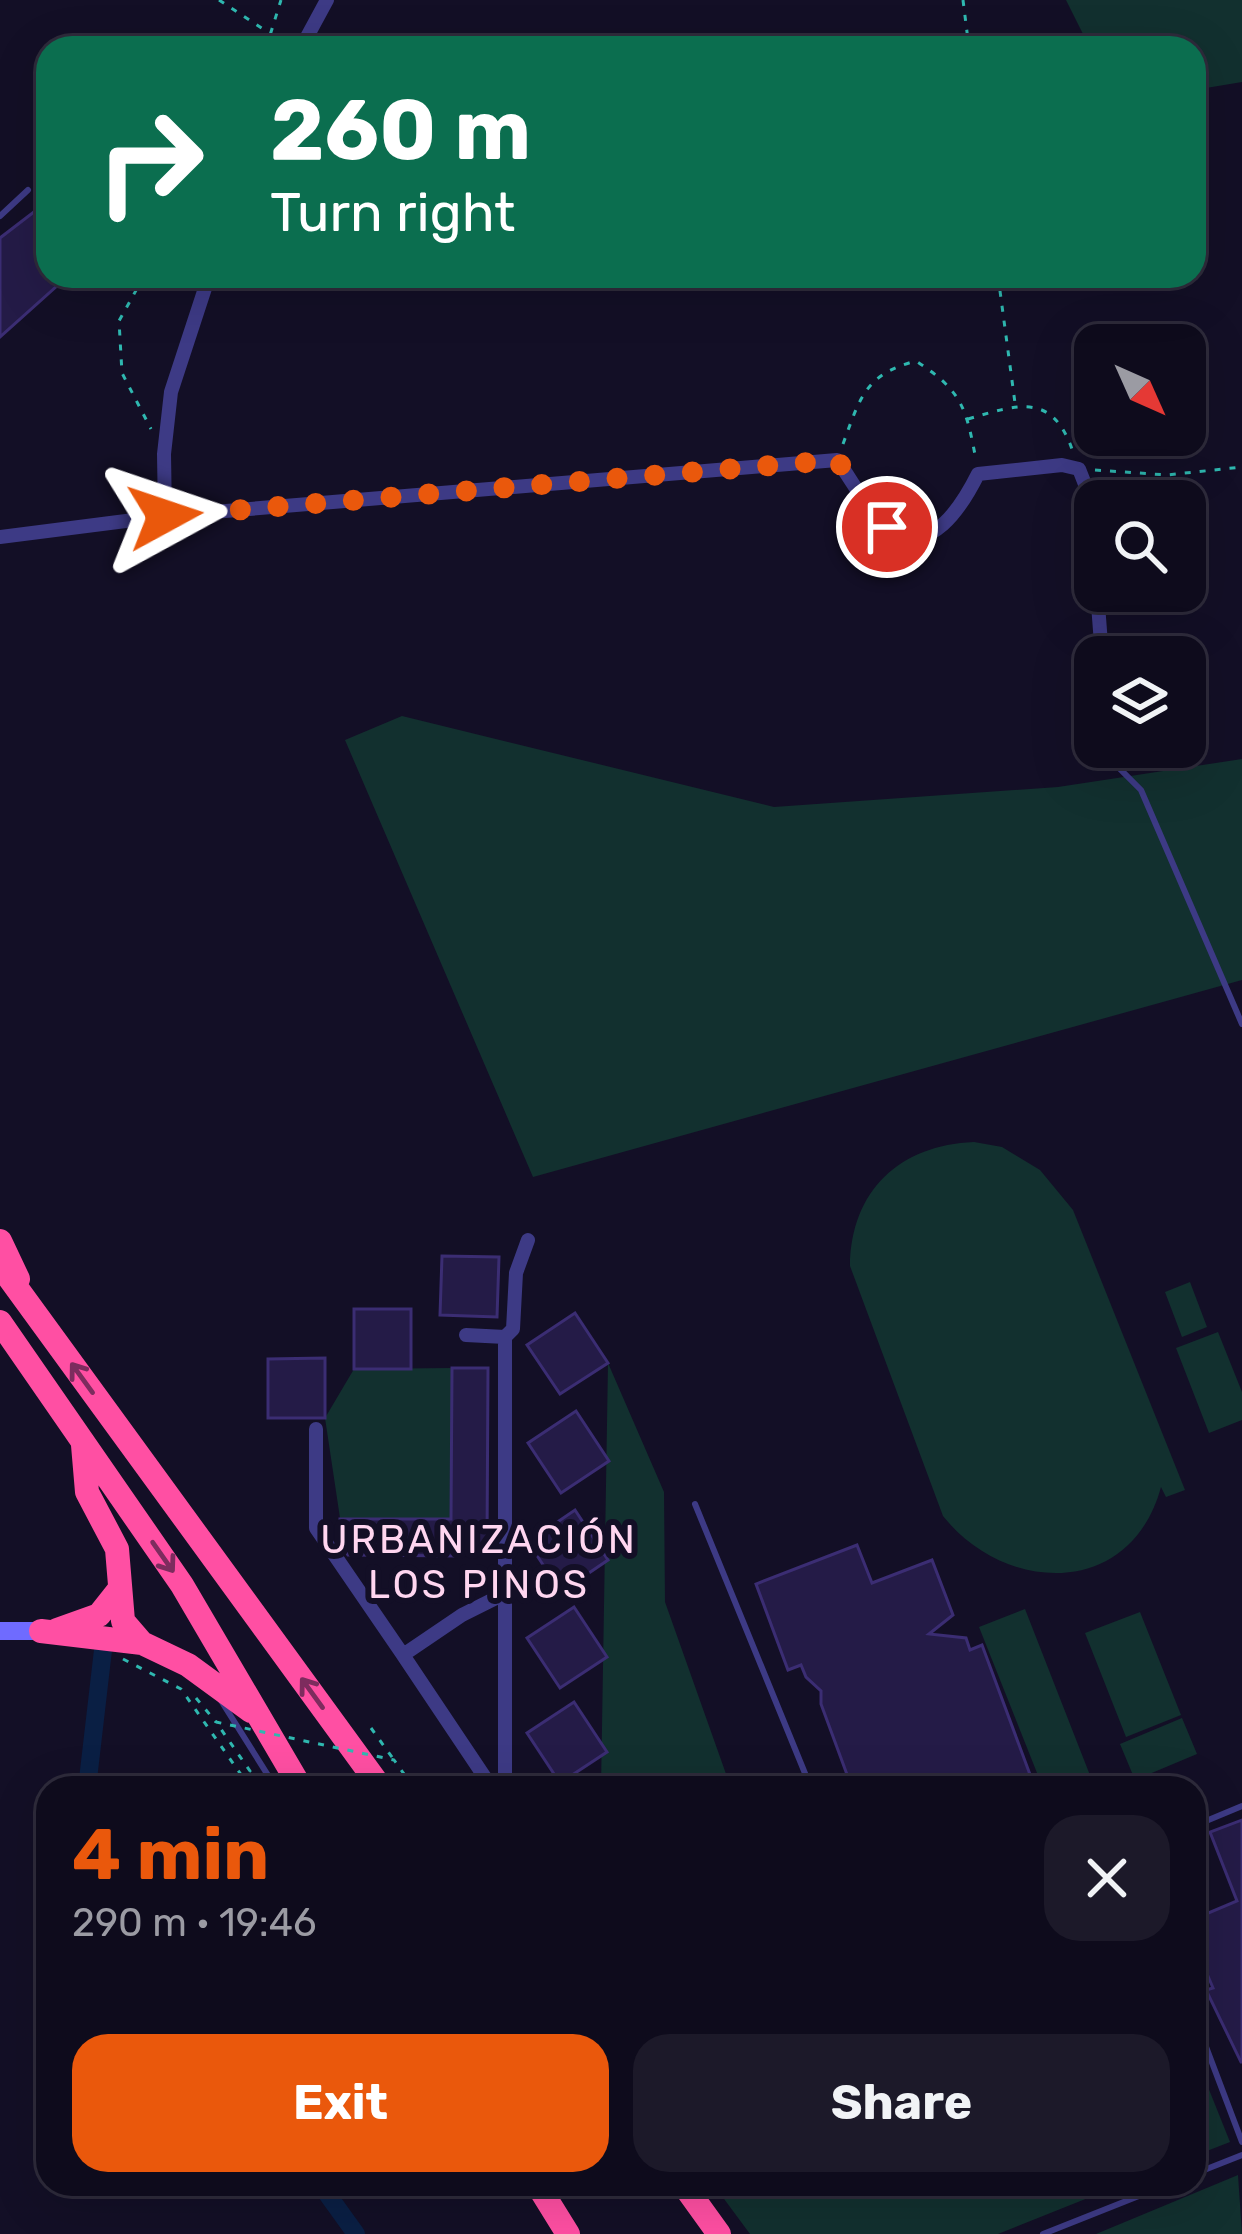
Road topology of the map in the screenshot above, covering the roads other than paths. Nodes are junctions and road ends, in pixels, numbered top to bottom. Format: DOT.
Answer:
graph roads {
  1 [pos="327,0"];
  2 [pos="308,36"];
  3 [pos="28,190"];
  4 [pos="0,216"];
  5 [pos="205,288"];
  6 [pos="1083,480"];
  7 [pos="165,516"];
  8 [pos="0,537"];
  9 [pos="1119,768"];
  10 [pos="1242,1024"];
  11 [pos="528,1240"];
  12 [pos="0,1241"];
  13 [pos="0,1265"];
  14 [pos="32,1309"];
  15 [pos="0,1322"];
  16 [pos="466,1335"];
  17 [pos="505,1336"];
  18 [pos="316,1429"];
  19 [pos="83,1441"];
  20 [pos="695,1504"];
  21 [pos="118,1591"];
  22 [pos="506,1593"];
  23 [pos="0,1631"];
  24 [pos="41,1631"];
  25 [pos="132,1651"];
  26 [pos="403,1655"];
  27 [pos="200,1686"];
  28 [pos="269,1729"];
  29 [pos="267,1776"];
  30 [pos="294,1776"];
  31 [pos="372,1776"];
  32 [pos="484,1776"];
  33 [pos="505,1776"];
  34 [pos="806,1776"];
  35 [pos="1242,1806"];
  36 [pos="1206,1821"];
  37 [pos="1206,2047"];
  38 [pos="1242,2142"];
  39 [pos="1242,2156"];
  40 [pos="1206,2170"];
  41 [pos="543,2196"];
  42 [pos="544,2196"];
  43 [pos="675,2196"];
  44 [pos="692,2196"];
  45 [pos="1139,2196"];
  46 [pos="557,2234"];
  47 [pos="568,2234"];
  48 [pos="703,2234"];
  49 [pos="719,2234"];
  50 [pos="1043,2234"];
  1 -- 2 [label="street"];
  3 -- 4 [label="lane"];
  5 -- 7 [label="street"];
  6 -- 7 [label="street"];
  7 -- 8 [label="street"];
  9 -- 10 [label="lane"];
  11 -- 17 [label="street"];
  12 -- 14 [label="highway"];
  13 -- 14 [label="highway"];
  31 -- 14 [label="highway, one-way"];
  15 -- 19 [label="highway"];
  16 -- 17 [label="street"];
  17 -- 22 [label="street"];
  18 -- 26 [label="street"];
  19 -- 21 [label="highway"];
  19 -- 28 [label="highway, one-way"];
  20 -- 34 [label="lane"];
  21 -- 24 [label="highway"];
  21 -- 25 [label="highway"];
  22 -- 26 [label="street"];
  22 -- 33 [label="street"];
  23 -- 24 [label="street"];
  24 -- 25 [label="highway"];
  25 -- 27 [label="highway"];
  26 -- 32 [label="street"];
  27 -- 28 [label="highway"];
  27 -- 29 [label="lane"];
  28 -- 30 [label="highway"];
  35 -- 36 [label="lane"];
  37 -- 38 [label="lane"];
  39 -- 40 [label="lane"];
  41 -- 46 [label="lane"];
  42 -- 47 [label="highway"];
  43 -- 48 [label="highway"];
  44 -- 49 [label="highway"];
  45 -- 50 [label="lane"];
}
